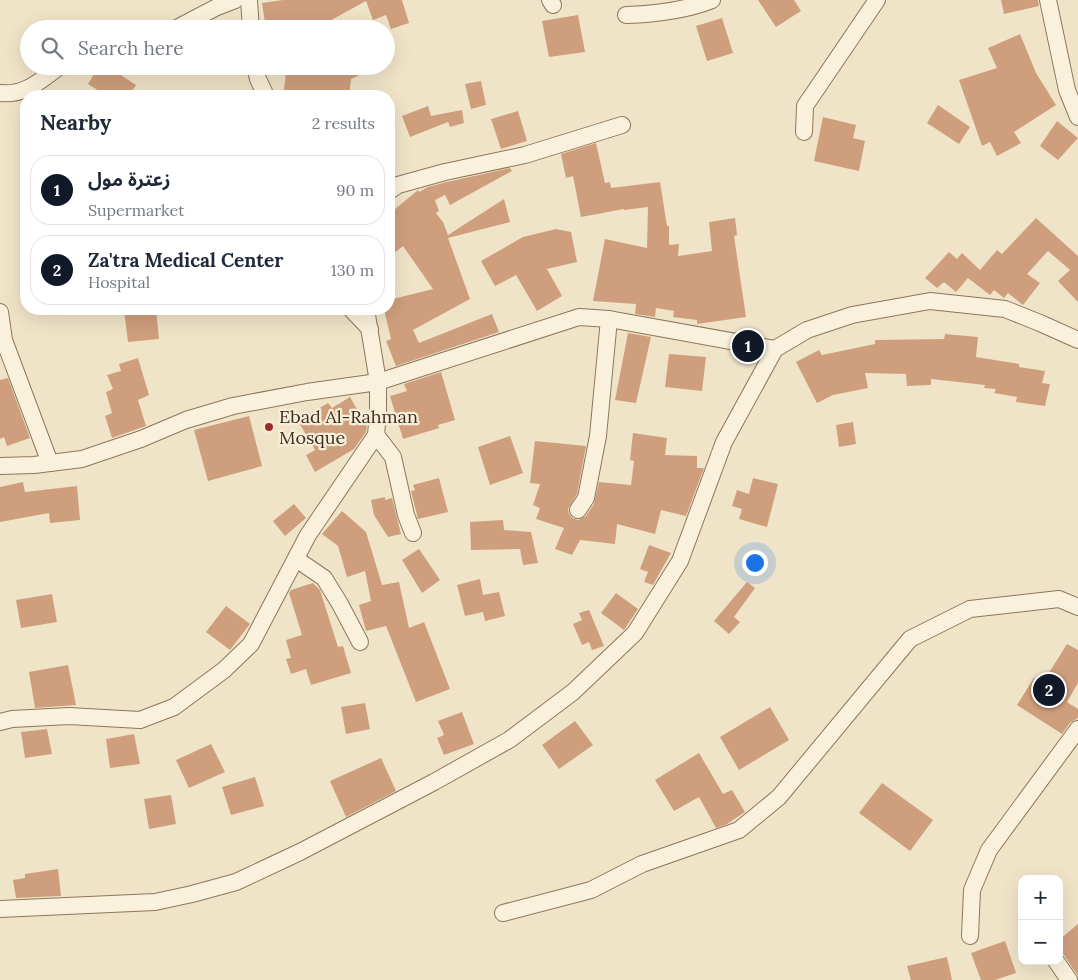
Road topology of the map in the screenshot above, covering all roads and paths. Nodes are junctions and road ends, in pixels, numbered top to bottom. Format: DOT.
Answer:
graph roads {
  1 [pos="235,0"];
  2 [pos="249,0"];
  3 [pos="712,0"];
  4 [pos="877,0"];
  5 [pos="1048,0"];
  6 [pos="626,15"];
  7 [pos="192,20"];
  8 [pos="250,20"];
  9 [pos="49,75"];
  10 [pos="257,75"];
  11 [pos="26,90"];
  12 [pos="263,90"];
  13 [pos="20,92"];
  14 [pos="0,93"];
  15 [pos="1078,117"];
  16 [pos="622,125"];
  17 [pos="804,132"];
  18 [pos="395,187"];
  19 [pos="0,312"];
  20 [pos="357,315"];
  21 [pos="367,315"];
  22 [pos="609,319"];
  23 [pos="370,329"];
  24 [pos="1078,340"];
  25 [pos="775,349"];
  26 [pos="378,382"];
  27 [pos="376,435"];
  28 [pos="50,463"];
  29 [pos="0,466"];
  30 [pos="578,510"];
  31 [pos="413,533"];
  32 [pos="296,559"];
  33 [pos="1078,607"];
  34 [pos="360,642"];
  35 [pos="0,722"];
  36 [pos="1078,729"];
  37 [pos="0,909"];
  38 [pos="503,913"];
  39 [pos="970,936"];
  40 [pos="1059,965"];
  41 [pos="1069,980"];
  1 -- 7 [label="street"];
  2 -- 8 [label="street"];
  3 -- 6 [label="street"];
  4 -- 17 [label="street"];
  5 -- 15 [label="street"];
  9 -- 11 [label="street"];
  10 -- 12 [label="street"];
  13 -- 14 [label="street"];
  16 -- 18 [label="street"];
  19 -- 28 [label="street"];
  20 -- 23 [label="street"];
  21 -- 23 [label="street"];
  22 -- 25 [label="street"];
  22 -- 26 [label="street"];
  22 -- 30 [label="street"];
  23 -- 26 [label="street"];
  24 -- 25 [label="street"];
  25 -- 37 [label="street"];
  26 -- 27 [label="street"];
  26 -- 28 [label="street"];
  27 -- 31 [label="street"];
  27 -- 32 [label="street"];
  28 -- 29 [label="street"];
  32 -- 34 [label="street"];
  32 -- 35 [label="street"];
  33 -- 38 [label="street"];
  36 -- 39 [label="street"];
  40 -- 41 [label="street"];
}
